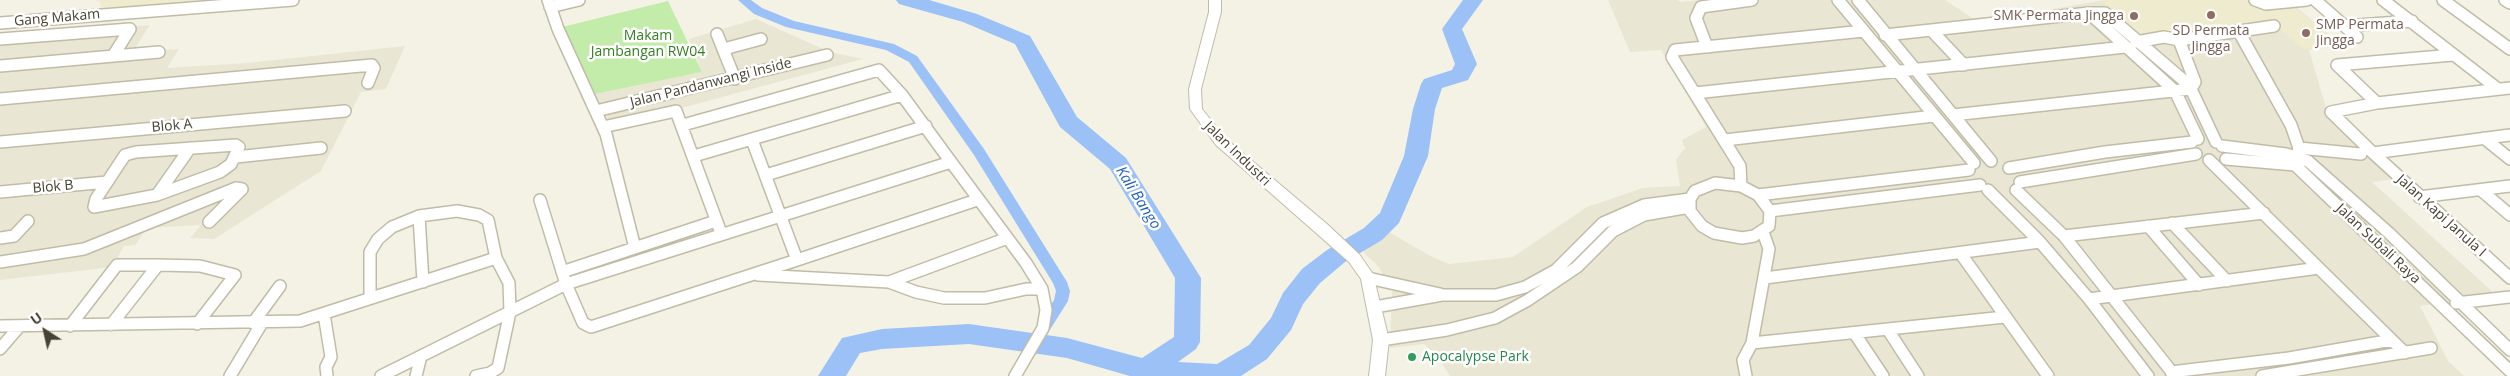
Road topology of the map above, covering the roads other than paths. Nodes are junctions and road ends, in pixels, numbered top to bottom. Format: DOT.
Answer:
graph roads {
  1 [pos="293,0"];
  2 [pos="579,0"];
  3 [pos="1216,0"];
  4 [pos="1752,0"];
  5 [pos="1838,0"];
  6 [pos="1858,0"];
  7 [pos="2255,0"];
  8 [pos="2308,0"];
  9 [pos="2314,0"];
  10 [pos="2383,0"];
  11 [pos="2443,0"];
  12 [pos="2505,0"];
  13 [pos="549,3"];
  14 [pos="2510,3"];
  15 [pos="2089,13"];
  16 [pos="2412,21"];
  17 [pos="0,23"];
  18 [pos="2274,26"];
  19 [pos="2345,26"];
  20 [pos="1864,31"];
  21 [pos="1932,31"];
  22 [pos="2239,32"];
  23 [pos="717,34"];
  24 [pos="1885,34"];
  25 [pos="2357,37"];
  26 [pos="0,39"];
  27 [pos="761,39"];
  28 [pos="2179,40"];
  29 [pos="2136,42"];
  30 [pos="1707,47"];
  31 [pos="2125,47"];
  32 [pos="724,49"];
  33 [pos="2510,49"];
  34 [pos="159,52"];
  35 [pos="826,55"];
  36 [pos="2453,55"];
  37 [pos="113,56"];
  38 [pos="0,66"];
  39 [pos="1964,66"];
  40 [pos="1917,72"];
  41 [pos="1898,73"];
  42 [pos="735,79"];
  43 [pos="368,83"];
  44 [pos="2510,88"];
  45 [pos="2191,89"];
  46 [pos="2498,89"];
  47 [pos="2175,91"];
  48 [pos="1695,93"];
  49 [pos="902,95"];
  50 [pos="0,99"];
  51 [pos="2377,103"];
  52 [pos="345,110"];
  53 [pos="596,111"];
  54 [pos="1953,115"];
  55 [pos="1934,116"];
  56 [pos="683,125"];
  57 [pos="926,126"];
  58 [pos="603,127"];
  59 [pos="2510,135"];
  60 [pos="2484,138"];
  61 [pos="752,140"];
  62 [pos="1725,140"];
  63 [pos="2195,140"];
  64 [pos="0,142"];
  65 [pos="2219,144"];
  66 [pos="190,148"];
  67 [pos="321,148"];
  68 [pos="2105,152"];
  69 [pos="2196,154"];
  70 [pos="2367,154"];
  71 [pos="694,156"];
  72 [pos="236,157"];
  73 [pos="2297,157"];
  74 [pos="2226,159"];
  75 [pos="2510,159"];
  76 [pos="2208,160"];
  77 [pos="1991,161"];
  78 [pos="951,162"];
  79 [pos="2117,165"];
  80 [pos="1972,167"];
  81 [pos="2009,168"];
  82 [pos="766,175"];
  83 [pos="107,182"];
  84 [pos="1741,186"];
  85 [pos="2018,186"];
  86 [pos="2510,186"];
  87 [pos="1984,188"];
  88 [pos="2482,191"];
  89 [pos="0,192"];
  90 [pos="157,195"];
  91 [pos="1758,195"];
  92 [pos="2419,196"];
  93 [pos="540,200"];
  94 [pos="977,200"];
  95 [pos="1690,203"];
  96 [pos="1770,211"];
  97 [pos="2264,213"];
  98 [pos="780,215"];
  99 [pos="2510,215"];
  100 [pos="419,216"];
  101 [pos="28,221"];
  102 [pos="716,221"];
  103 [pos="209,222"];
  104 [pos="2172,223"];
  105 [pos="2148,226"];
  106 [pos="1763,232"];
  107 [pos="721,233"];
  108 [pos="2389,233"];
  109 [pos="2369,235"];
  110 [pos="2064,236"];
  111 [pos="0,238"];
  112 [pos="1006,239"];
  113 [pos="2040,242"];
  114 [pos="635,248"];
  115 [pos="1961,254"];
  116 [pos="496,258"];
  117 [pos="797,260"];
  118 [pos="0,262"];
  119 [pos="158,265"];
  120 [pos="2319,268"];
  121 [pos="755,275"];
  122 [pos="564,278"];
  123 [pos="1368,278"];
  124 [pos="1765,278"];
  125 [pos="2510,278"];
  126 [pos="2227,281"];
  127 [pos="423,282"];
  128 [pos="889,282"];
  129 [pos="2200,285"];
  130 [pos="280,286"];
  131 [pos="1042,289"];
  132 [pos="1442,294"];
  133 [pos="2112,296"];
  134 [pos="370,297"];
  135 [pos="2510,297"];
  136 [pos="2089,299"];
  137 [pos="2461,302"];
  138 [pos="2444,306"];
  139 [pos="1375,307"];
  140 [pos="510,312"];
  141 [pos="324,314"];
  142 [pos="2005,317"];
  143 [pos="257,323"];
  144 [pos="198,324"];
  145 [pos="111,325"];
  146 [pos="0,326"];
  147 [pos="70,326"];
  148 [pos="19,327"];
  149 [pos="1888,330"];
  150 [pos="1855,334"];
  151 [pos="1381,340"];
  152 [pos="2392,340"];
  153 [pos="1752,343"];
  154 [pos="2431,348"];
  155 [pos="0,349"];
  156 [pos="2510,350"];
  157 [pos="2404,353"];
  158 [pos="421,356"];
  159 [pos="2289,358"];
  160 [pos="2300,371"];
  161 [pos="2510,371"];
  162 [pos="2173,374"];
  163 [pos="230,376"];
  164 [pos="327,376"];
  165 [pos="381,376"];
  166 [pos="416,376"];
  167 [pos="476,376"];
  168 [pos="1015,376"];
  169 [pos="1377,376"];
  170 [pos="1746,376"];
  171 [pos="1883,376"];
  172 [pos="1918,376"];
  173 [pos="2048,376"];
  174 [pos="2148,376"];
  175 [pos="2262,376"];
  1 -- 17 [label="street, Gang Makam"];
  2 -- 13 [label="street"];
  3 -- 123 [label="street, Jalan Industri"];
  4 -- 30 [label="street"];
  5 -- 20 [label="street"];
  6 -- 24 [label="street"];
  7 -- 8 [label="street"];
  9 -- 19 [label="street"];
  10 -- 16 [label="street"];
  11 -- 33 [label="street"];
  12 -- 14 [label="street"];
  13 -- 53 [label="street"];
  15 -- 21 [label="street"];
  15 -- 29 [label="street"];
  15 -- 31 [label="street"];
  16 -- 19 [label="street"];
  16 -- 36 [label="street"];
  18 -- 22 [label="street"];
  19 -- 25 [label="street"];
  20 -- 30 [label="street"];
  20 -- 41 [label="street"];
  21 -- 24 [label="street"];
  21 -- 39 [label="street"];
  22 -- 28 [label="street"];
  22 -- 73 [label="street"];
  23 -- 32 [label="street"];
  24 -- 40 [label="street"];
  26 -- 37 [label="street"];
  27 -- 32 [label="street"];
  28 -- 29 [label="street"];
  28 -- 45 [label="street"];
  29 -- 45 [label="street"];
  30 -- 48 [label="street"];
  31 -- 39 [label="street"];
  31 -- 47 [label="street"];
  32 -- 42 [label="street"];
  34 -- 37 [label="street"];
  35 -- 42 [label="street, Jalan Pandanwangi Inside"];
  36 -- 46 [label="street"];
  36 -- 51 [label="street"];
  37 -- 38 [label="street"];
  39 -- 40 [label="street"];
  40 -- 41 [label="street"];
  40 -- 54 [label="street"];
  41 -- 48 [label="street"];
  41 -- 55 [label="street"];
  42 -- 53 [label="street, Jalan Pandanwangi Inside"];
  43 -- 50 [label="street"];
  44 -- 46 [label="street"];
  45 -- 47 [label="street"];
  45 -- 65 [label="street"];
  46 -- 51 [label="street"];
  47 -- 54 [label="street"];
  47 -- 63 [label="street"];
  48 -- 62 [label="street"];
  49 -- 56 [label="street"];
  49 -- 57 [label="street"];
  49 -- 61 [label="street"];
  51 -- 70 [label="street, Jalan Kapi Janula I"];
  52 -- 64 [label="street, Blok A"];
  53 -- 58 [label="street"];
  54 -- 77 [label="street"];
  55 -- 62 [label="street"];
  55 -- 80 [label="street"];
  56 -- 58 [label="street"];
  56 -- 71 [label="street"];
  57 -- 78 [label="street"];
  57 -- 82 [label="street"];
  58 -- 114 [label="street"];
  59 -- 60 [label="street"];
  60 -- 70 [label="street"];
  60 -- 75 [label="street"];
  61 -- 71 [label="street"];
  61 -- 82 [label="street"];
  62 -- 84 [label="street"];
  63 -- 65 [label="street, Jalan Subali Raya"];
  63 -- 68 [label="street"];
  63 -- 69 [label="street"];
  65 -- 73 [label="street, Jalan Subali Raya"];
  65 -- 74 [label="street"];
  66 -- 72 [label="street"];
  66 -- 83 [label="street"];
  66 -- 90 [label="street"];
  67 -- 72 [label="street"];
  68 -- 79 [label="street"];
  68 -- 81 [label="street"];
  69 -- 76 [label="street"];
  69 -- 79 [label="street"];
  70 -- 73 [label="street"];
  70 -- 92 [label="street, Jalan Kapi Janula I"];
  71 -- 102 [label="street"];
  72 -- 90 [label="street"];
  73 -- 74 [label="street, Jalan Subali Raya"];
  73 -- 108 [label="street, Jalan Subali Raya"];
  73 -- 109 [label="street, Jalan Subali Raya"];
  74 -- 76 [label="street, Jalan Subali Raya"];
  76 -- 97 [label="street"];
  77 -- 80 [label="street"];
  77 -- 81 [label="street"];
  78 -- 94 [label="street"];
  78 -- 98 [label="street"];
  79 -- 85 [label="street"];
  80 -- 87 [label="street"];
  80 -- 91 [label="street"];
  81 -- 85 [label="street"];
  82 -- 98 [label="street"];
  83 -- 89 [label="street, Blok B"];
  83 -- 90 [label="street"];
  84 -- 91 [label="street"];
  84 -- 95 [label="street"];
  85 -- 87 [label="street"];
  85 -- 110 [label="street"];
  86 -- 88 [label="street"];
  87 -- 96 [label="street"];
  87 -- 113 [label="street"];
  88 -- 92 [label="street"];
  88 -- 99 [label="street"];
  91 -- 96 [label="street"];
  92 -- 125 [label="street, Jalan Kapi Janula I"];
  93 -- 122 [label="street"];
  94 -- 112 [label="street"];
  94 -- 117 [label="street"];
  95 -- 106 [label="street"];
  95 -- 132 [label="street"];
  95 -- 151 [label="street"];
  96 -- 106 [label="street"];
  97 -- 104 [label="street"];
  97 -- 120 [label="street"];
  98 -- 107 [label="street"];
  98 -- 117 [label="street"];
  100 -- 116 [label="street"];
  100 -- 127 [label="street"];
  100 -- 134 [label="street"];
  101 -- 111 [label="street"];
  102 -- 107 [label="street"];
  102 -- 114 [label="street"];
  103 -- 118 [label="street"];
  104 -- 105 [label="street"];
  104 -- 126 [label="street"];
  105 -- 110 [label="street"];
  105 -- 129 [label="street"];
  106 -- 124 [label="street"];
  107 -- 122 [label="street"];
  108 -- 109 [label="street"];
  108 -- 137 [label="street, Jalan Subali Raya"];
  109 -- 138 [label="street, Jalan Subali Raya"];
  110 -- 133 [label="street"];
  112 -- 128 [label="street"];
  112 -- 131 [label="street"];
  113 -- 115 [label="street"];
  113 -- 136 [label="street"];
  114 -- 122 [label="street"];
  115 -- 124 [label="street"];
  115 -- 142 [label="street"];
  116 -- 127 [label="street"];
  116 -- 140 [label="street"];
  117 -- 121 [label="street"];
  119 -- 144 [label="street"];
  119 -- 145 [label="street"];
  119 -- 147 [label="street"];
  120 -- 126 [label="street"];
  120 -- 152 [label="street"];
  121 -- 122 [label="street"];
  121 -- 128 [label="street"];
  122 -- 140 [label="street"];
  123 -- 132 [label="street"];
  123 -- 139 [label="street"];
  124 -- 153 [label="street"];
  126 -- 129 [label="street"];
  127 -- 134 [label="street"];
  128 -- 131 [label="street"];
  129 -- 133 [label="street"];
  130 -- 143 [label="street"];
  131 -- 168 [label="street"];
  132 -- 139 [label="street"];
  133 -- 136 [label="street"];
  133 -- 162 [label="street"];
  134 -- 141 [label="street"];
  135 -- 137 [label="street"];
  136 -- 174 [label="street"];
  137 -- 138 [label="street"];
  137 -- 156 [label="street, Jalan Subali Raya"];
  138 -- 161 [label="street, Jalan Subali Raya"];
  139 -- 151 [label="street"];
  140 -- 158 [label="street"];
  140 -- 167 [label="street"];
  141 -- 143 [label="street"];
  141 -- 164 [label="street"];
  142 -- 149 [label="street"];
  142 -- 173 [label="street"];
  143 -- 144 [label="street"];
  143 -- 163 [label="street"];
  144 -- 145 [label="street"];
  145 -- 147 [label="street"];
  146 -- 148 [label="street"];
  147 -- 148 [label="street"];
  148 -- 155 [label="street"];
  149 -- 150 [label="street"];
  149 -- 172 [label="street"];
  150 -- 153 [label="street"];
  150 -- 171 [label="street"];
  151 -- 169 [label="street"];
  152 -- 157 [label="street"];
  152 -- 159 [label="street"];
  153 -- 170 [label="street"];
  154 -- 157 [label="street"];
  157 -- 160 [label="street"];
  158 -- 165 [label="street"];
  158 -- 166 [label="street"];
  159 -- 160 [label="street"];
  159 -- 162 [label="street"];
  160 -- 175 [label="street"];
}
